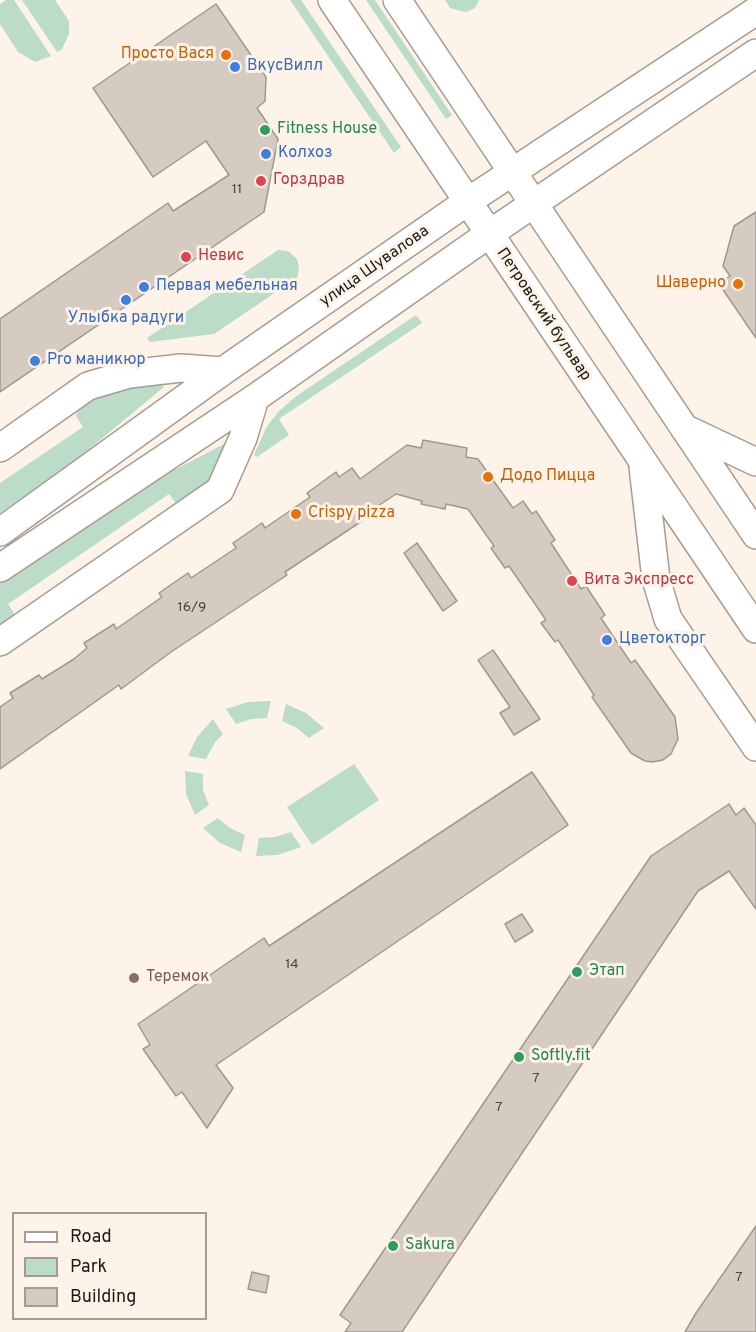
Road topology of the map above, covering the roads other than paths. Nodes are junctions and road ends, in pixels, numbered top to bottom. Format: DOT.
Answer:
graph roads {
  1 [pos="332,0"];
  2 [pos="397,0"];
  3 [pos="749,11"];
  4 [pos="756,53"];
  5 [pos="513,171"];
  6 [pos="467,202"];
  7 [pos="534,204"];
  8 [pos="489,234"];
  9 [pos="223,370"];
  10 [pos="255,398"];
  11 [pos="683,427"];
  12 [pos="0,448"];
  13 [pos="756,462"];
  14 [pos="642,463"];
  15 [pos="0,532"];
  16 [pos="756,535"];
  17 [pos="0,568"];
  18 [pos="756,629"];
  19 [pos="0,642"];
  20 [pos="756,747"];
  1 -- 6 [label="street, Петровский бульвар"];
  2 -- 5 [label="street"];
  3 -- 5 [label="street, улица Шувалова"];
  4 -- 7 [label="street"];
  5 -- 6 [label="street, улица Шувалова"];
  5 -- 7 [label="street"];
  6 -- 8 [label="street, Петровский бульвар"];
  6 -- 9 [label="street, улица Шувалова"];
  7 -- 8 [label="street"];
  7 -- 11 [label="street"];
  8 -- 10 [label="street"];
  8 -- 14 [label="street, Петровский бульвар"];
  9 -- 12 [label="street"];
  9 -- 15 [label="street, улица Шувалова"];
  10 -- 17 [label="street"];
  10 -- 19 [label="street"];
  11 -- 13 [label="street"];
  11 -- 16 [label="street"];
  14 -- 18 [label="street, Петровский бульвар"];
  14 -- 20 [label="street"];
}
